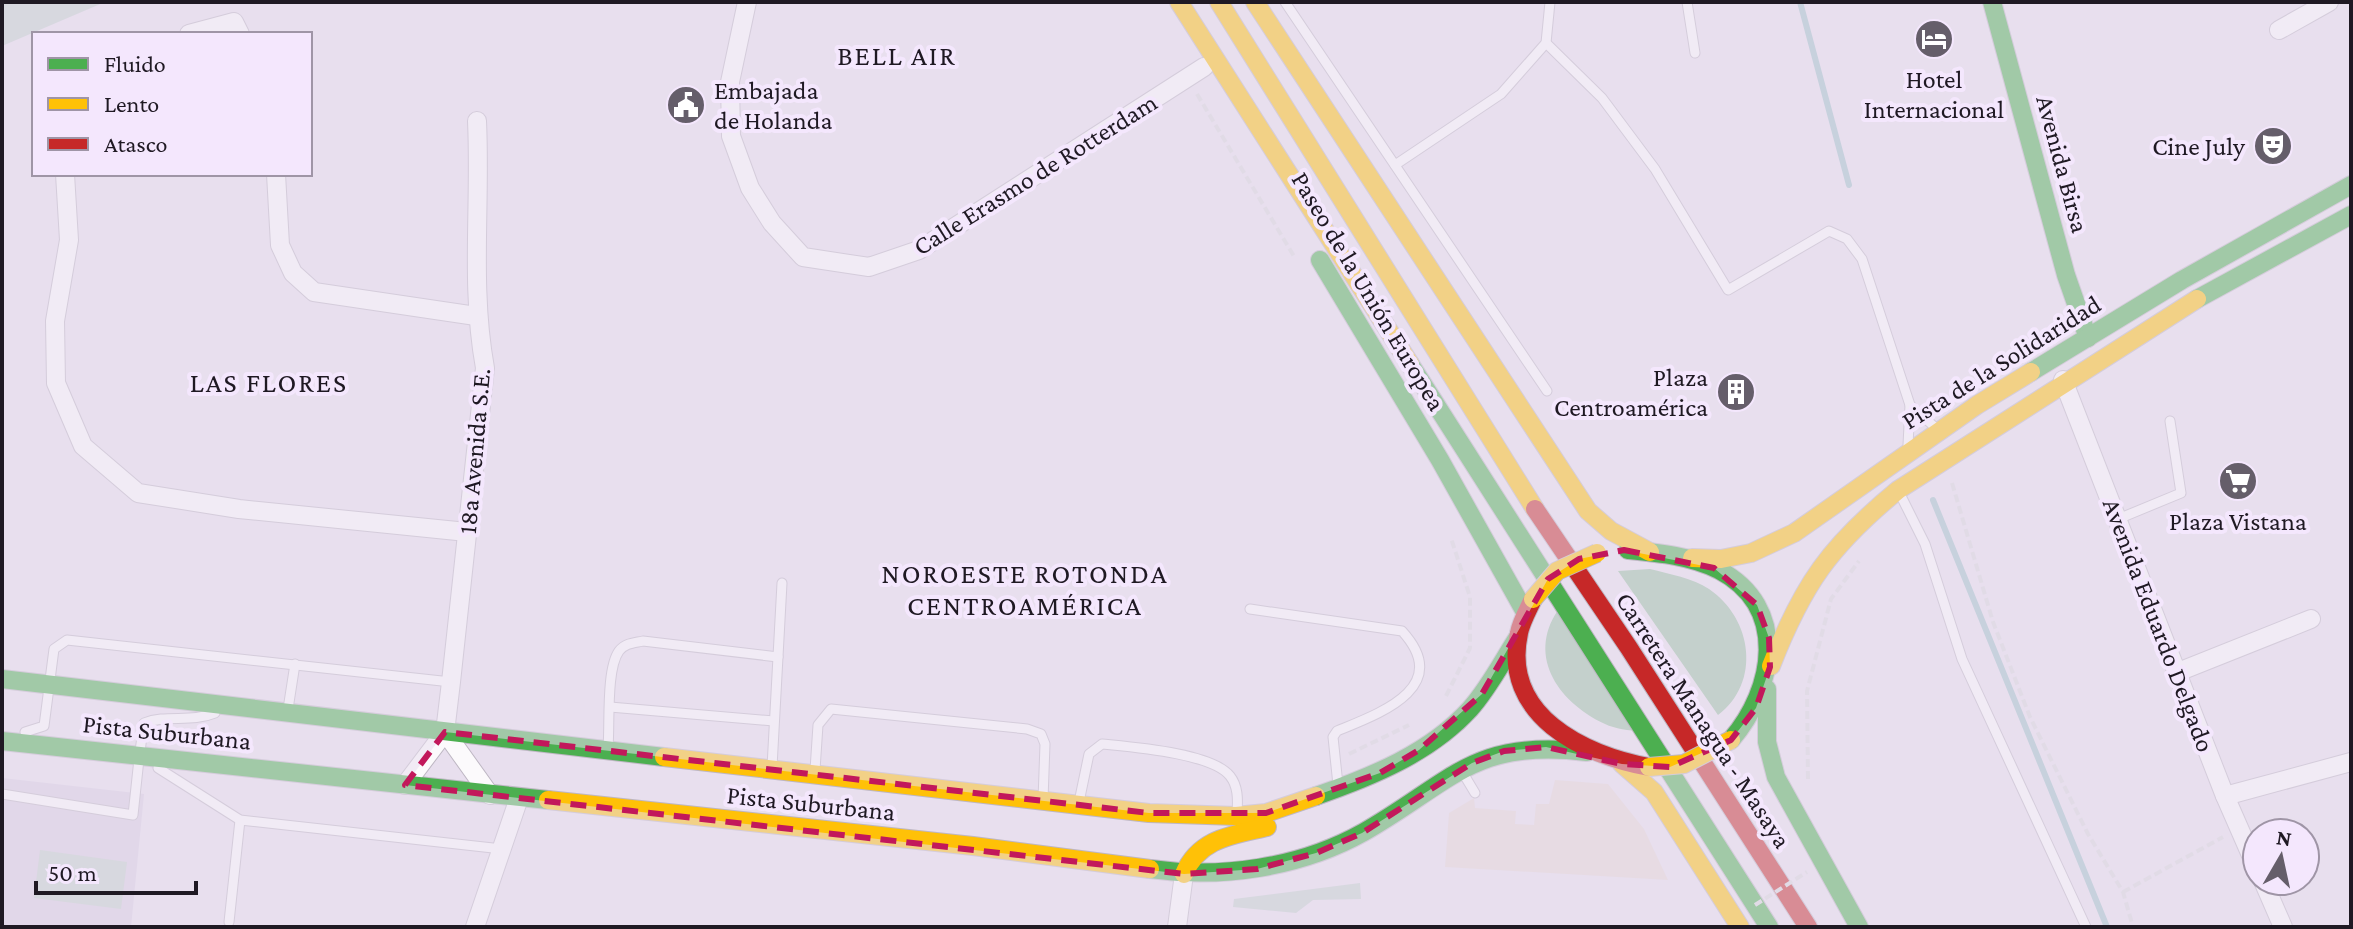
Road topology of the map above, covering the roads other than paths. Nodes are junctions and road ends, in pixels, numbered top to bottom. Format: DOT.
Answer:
graph roads {
  1 [pos="747,2"];
  2 [pos="1160,2"];
  3 [pos="1179,2"];
  4 [pos="1219,2"];
  5 [pos="1255,2"];
  6 [pos="1285,2"];
  7 [pos="1550,2"];
  8 [pos="1687,2"];
  9 [pos="1992,2"];
  10 [pos="2329,2"];
  11 [pos="2279,30"];
  12 [pos="196,32"];
  13 [pos="239,32"];
  14 [pos="1546,43"];
  15 [pos="1695,53"];
  16 [pos="1204,67"];
  17 [pos="477,121"];
  18 [pos="1395,165"];
  19 [pos="65,176"];
  20 [pos="276,176"];
  21 [pos="2351,185"];
  22 [pos="2351,215"];
  23 [pos="476,316"];
  24 [pos="2088,338"];
  25 [pos="2063,380"];
  26 [pos="1547,391"];
  27 [pos="1910,405"];
  28 [pos="2170,421"];
  29 [pos="1941,430"];
  30 [pos="1905,452"];
  31 [pos="1898,490"];
  32 [pos="2118,519"];
  33 [pos="467,532"];
  34 [pos="1555,542"];
  35 [pos="1650,552"];
  36 [pos="1675,556"];
  37 [pos="782,583"];
  38 [pos="1529,606"];
  39 [pos="1250,609"];
  40 [pos="2311,619"];
  41 [pos="1518,637"];
  42 [pos="778,657"];
  43 [pos="295,664"];
  44 [pos="2178,672"];
  45 [pos="1769,674"];
  46 [pos="2,679"];
  47 [pos="451,682"];
  48 [pos="49,685"];
  49 [pos="233,706"];
  50 [pos="610,707"];
  51 [pos="288,712"];
  52 [pos="774,721"];
  53 [pos="2,730"];
  54 [pos="445,732"];
  55 [pos="2,741"];
  56 [pos="608,751"];
  57 [pos="1587,752"];
  58 [pos="140,755"];
  59 [pos="2351,762"];
  60 [pos="1622,764"];
  61 [pos="771,770"];
  62 [pos="1461,770"];
  63 [pos="1380,773"];
  64 [pos="815,774"];
  65 [pos="405,785"];
  66 [pos="1339,788"];
  67 [pos="1475,793"];
  68 [pos="2,794"];
  69 [pos="490,795"];
  70 [pos="2225,796"];
  71 [pos="519,798"];
  72 [pos="1043,801"];
  73 [pos="1078,805"];
  74 [pos="1236,816"];
  75 [pos="240,820"];
  76 [pos="2241,833"];
  77 [pos="502,849"];
  78 [pos="1184,874"];
  79 [pos="2270,897"];
  80 [pos="229,922"];
  81 [pos="475,927"];
  82 [pos="1177,927"];
  83 [pos="1740,927"];
  84 [pos="1769,927"];
  85 [pos="1808,927"];
  86 [pos="1859,927"];
  87 [pos="2086,927"];
  88 [pos="2283,927"];
  1 -- 16 [label="street, Calle Erasmo de Rotterdam"];
  2 -- 16 [label="main road, Paseo de la Unión Europea"];
  3 -- 84 [label="main road, Paseo de la Unión Europea"];
  4 -- 34 [label="main road, Paseo de la Unión Europea"];
  5 -- 35 [label="main road"];
  6 -- 18 [label="lane"];
  7 -- 14 [label="lane"];
  8 -- 15 [label="lane"];
  9 -- 24 [label="main road, Avenida Birsa"];
  10 -- 11 [label="street"];
  12 -- 13 [label="street"];
  14 -- 18 [label="lane"];
  14 -- 27 [label="lane"];
  16 -- 38 [label="main road, Paseo de la Unión Europea"];
  17 -- 23 [label="street, 18a Avenida S.E."];
  18 -- 26 [label="lane"];
  19 -- 33 [label="street"];
  20 -- 23 [label="street"];
  21 -- 24 [label="main road, Pista de la Solidaridad"];
  22 -- 25 [label="main road, Pista de la Solidaridad"];
  23 -- 33 [label="street, 18a Avenida S.E."];
  24 -- 29 [label="main road, Pista de la Solidaridad"];
  25 -- 31 [label="main road, Pista de la Solidaridad"];
  25 -- 32 [label="street, Avenida Eduardo Delgado"];
  27 -- 29 [label="lane"];
  27 -- 30 [label="lane"];
  28 -- 32 [label="lane"];
  29 -- 30 [label="main road, Pista de la Solidaridad"];
  30 -- 36 [label="main road, Pista de la Solidaridad"];
  31 -- 45 [label="main road, Pista de la Solidaridad"];
  31 -- 87 [label="lane"];
  32 -- 44 [label="street, Avenida Eduardo Delgado"];
  33 -- 47 [label="street, 18a Avenida S.E."];
  34 -- 85 [label="main road, Carretera Managua - Masaya"];
  35 -- 36 [label="main road"];
  35 -- 38 [label="main road, bridge"];
  36 -- 45 [label="main road"];
  37 -- 42 [label="lane"];
  38 -- 41 [label="main road"];
  39 -- 66 [label="lane"];
  40 -- 44 [label="street"];
  41 -- 57 [label="main road"];
  41 -- 63 [label="main road, Pista Suburbana"];
  42 -- 50 [label="lane"];
  42 -- 52 [label="lane"];
  43 -- 47 [label="lane"];
  43 -- 48 [label="lane"];
  43 -- 51 [label="lane"];
  44 -- 70 [label="street, Avenida Eduardo Delgado"];
  45 -- 60 [label="main road, bridge"];
  45 -- 86 [label="main road, Carretera Managua - Masaya"];
  46 -- 48 [label="main road, Pista Suburbana"];
  47 -- 54 [label="street, 18a Avenida S.E."];
  48 -- 49 [label="main road, Pista Suburbana"];
  48 -- 53 [label="lane"];
  49 -- 51 [label="main road, Pista Suburbana"];
  49 -- 58 [label="lane"];
  50 -- 52 [label="lane"];
  50 -- 56 [label="lane"];
  51 -- 54 [label="main road, Pista Suburbana"];
  52 -- 61 [label="lane"];
  54 -- 56 [label="main road, Pista Suburbana"];
  54 -- 65 [label="street"];
  54 -- 69 [label="street"];
  55 -- 58 [label="main road, Pista Suburbana"];
  56 -- 61 [label="main road, Pista Suburbana"];
  57 -- 60 [label="main road"];
  57 -- 62 [label="main road, Pista Suburbana"];
  58 -- 65 [label="main road, Pista Suburbana"];
  58 -- 68 [label="lane"];
  58 -- 75 [label="lane"];
  59 -- 70 [label="street"];
  60 -- 83 [label="main road"];
  61 -- 64 [label="main road, Pista Suburbana"];
  62 -- 67 [label="lane"];
  62 -- 78 [label="main road, Pista Suburbana"];
  63 -- 66 [label="main road, Pista Suburbana"];
  63 -- 78 [label="main road"];
  64 -- 72 [label="main road, Pista Suburbana"];
  64 -- 72 [label="lane"];
  65 -- 69 [label="main road, Pista Suburbana"];
  66 -- 74 [label="main road, Pista Suburbana"];
  69 -- 71 [label="main road, Pista Suburbana"];
  70 -- 76 [label="street, Avenida Eduardo Delgado"];
  71 -- 77 [label="street"];
  71 -- 78 [label="main road, Pista Suburbana"];
  72 -- 73 [label="main road, Pista Suburbana"];
  73 -- 74 [label="main road, Pista Suburbana"];
  73 -- 74 [label="lane"];
  75 -- 77 [label="lane"];
  75 -- 80 [label="lane"];
  77 -- 81 [label="street"];
  78 -- 82 [label="street"];
  79 -- 88 [label="street"];
}
